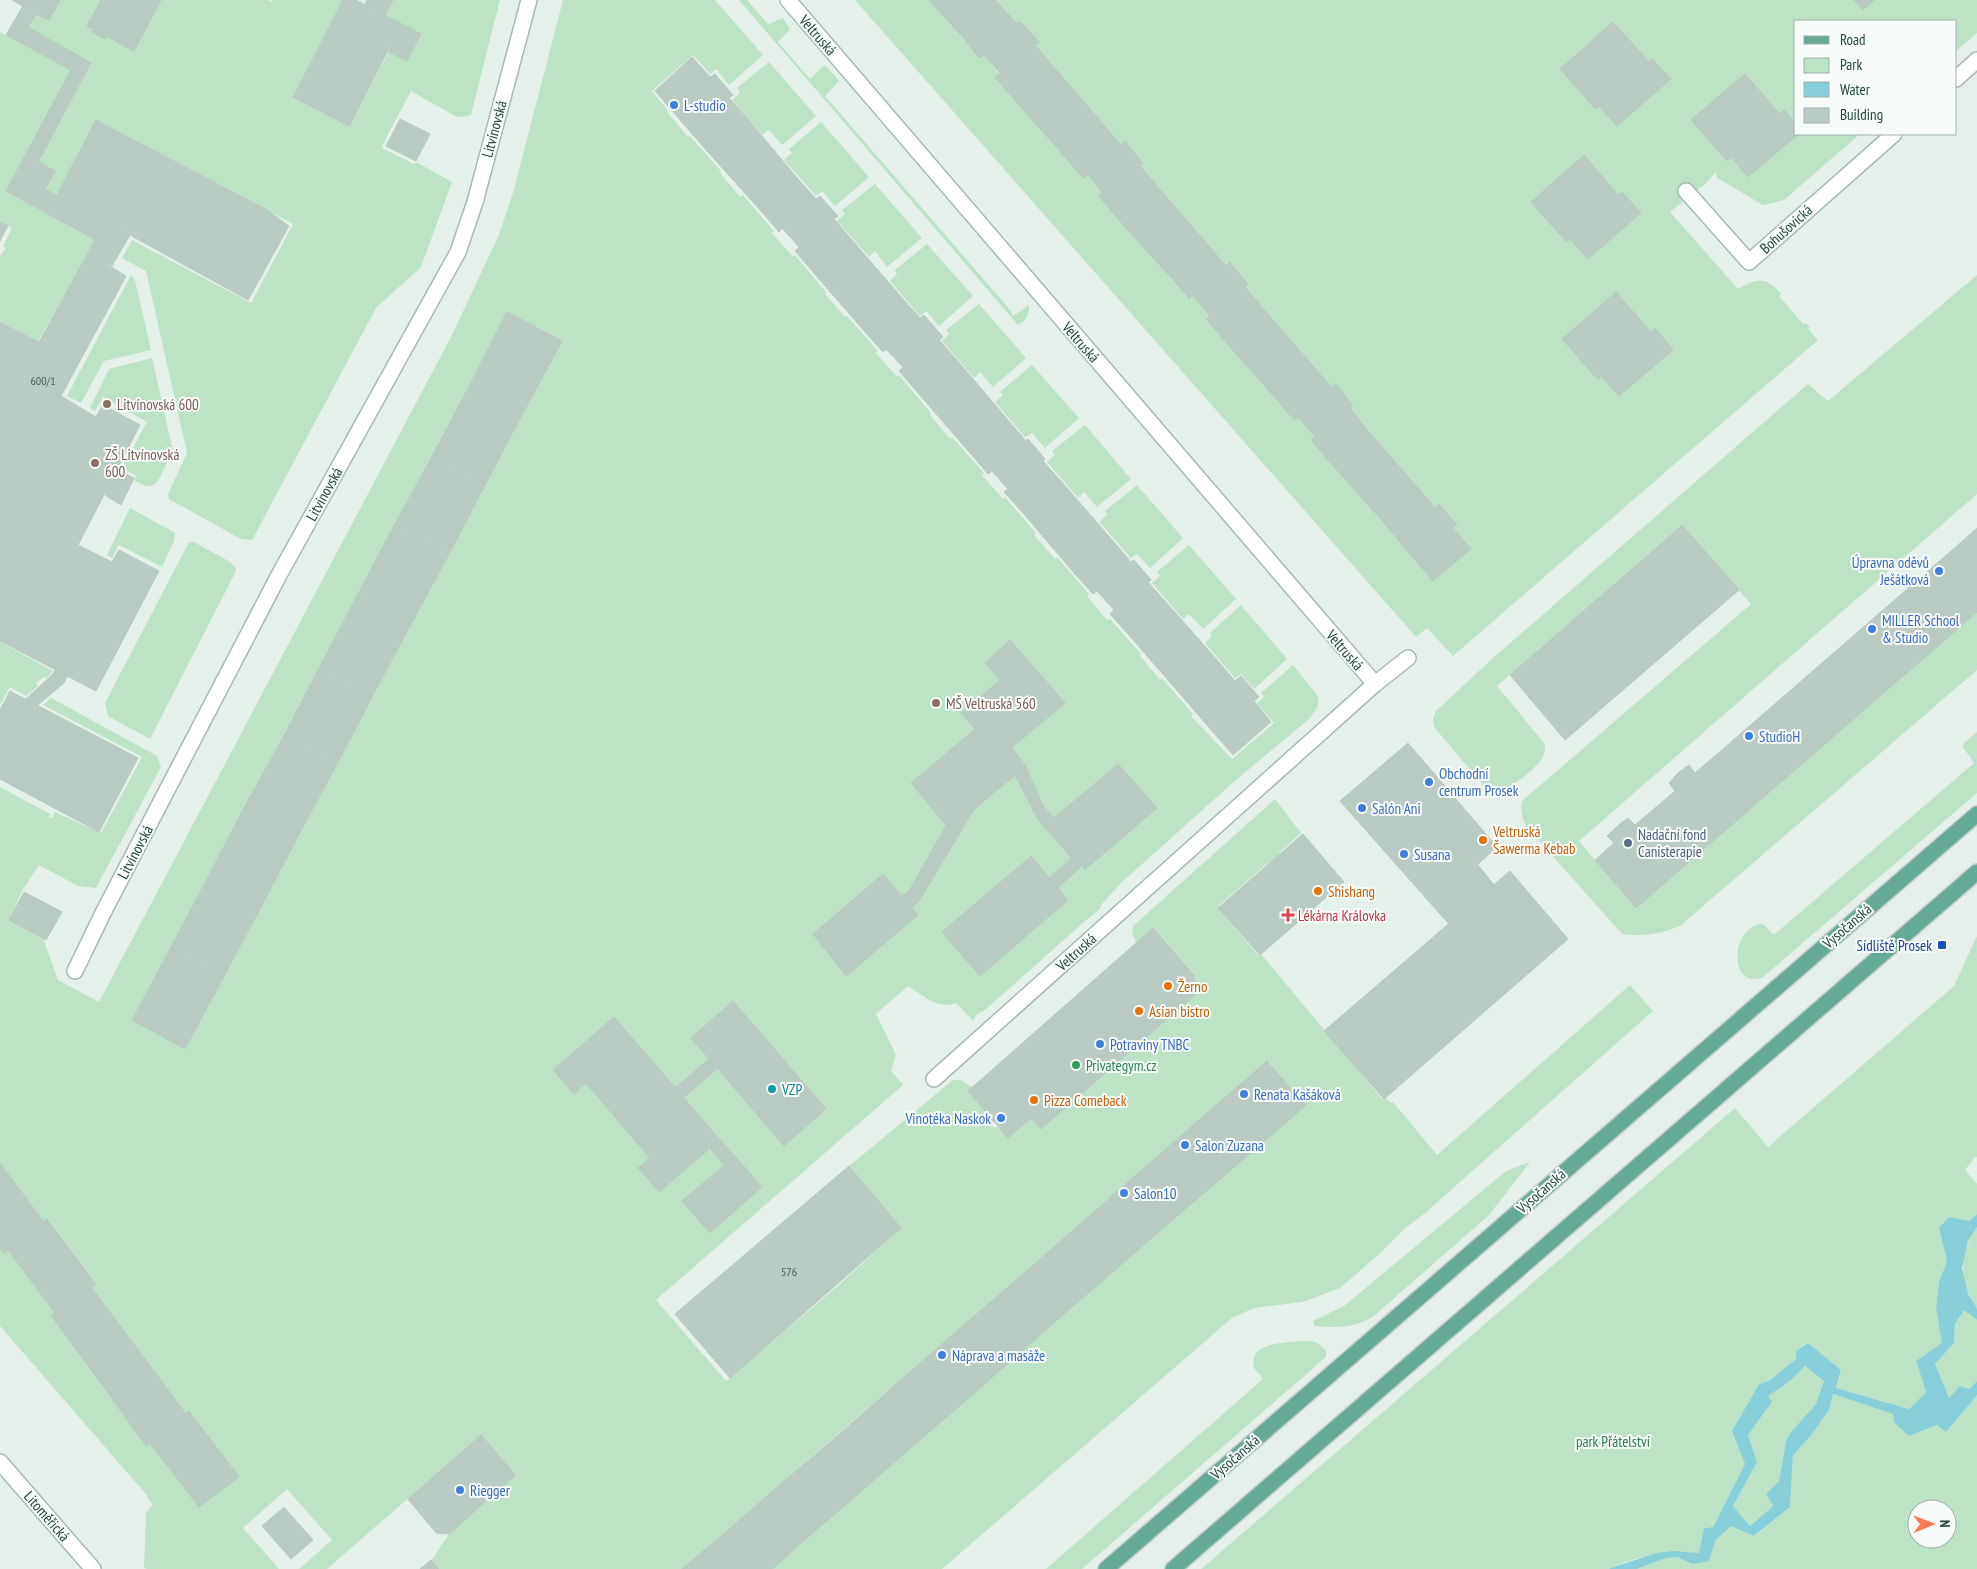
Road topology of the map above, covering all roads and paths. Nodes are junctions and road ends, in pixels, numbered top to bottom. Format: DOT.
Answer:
graph roads {
  1 [pos="530,0"];
  2 [pos="788,0"];
  3 [pos="1977,60"];
  4 [pos="1957,78"];
  5 [pos="1893,135"];
  6 [pos="1686,191"];
  7 [pos="1408,658"];
  8 [pos="1374,684"];
  9 [pos="1977,814"];
  10 [pos="1977,872"];
  11 [pos="75,971"];
  12 [pos="934,1079"];
  13 [pos="0,1462"];
  14 [pos="93,1569"];
  15 [pos="1106,1569"];
  16 [pos="1173,1569"];
  1 -- 11 [label="street, Litvínovská"];
  2 -- 8 [label="street, Veltruská"];
  3 -- 4 [label="street"];
  5 -- 6 [label="street, Bohušovická"];
  7 -- 8 [label="street, Veltruská"];
  8 -- 12 [label="street, Veltruská"];
  9 -- 15 [label="main road, Vysočanská"];
  10 -- 16 [label="main road"];
  13 -- 14 [label="street, Litoměřická"];
}
